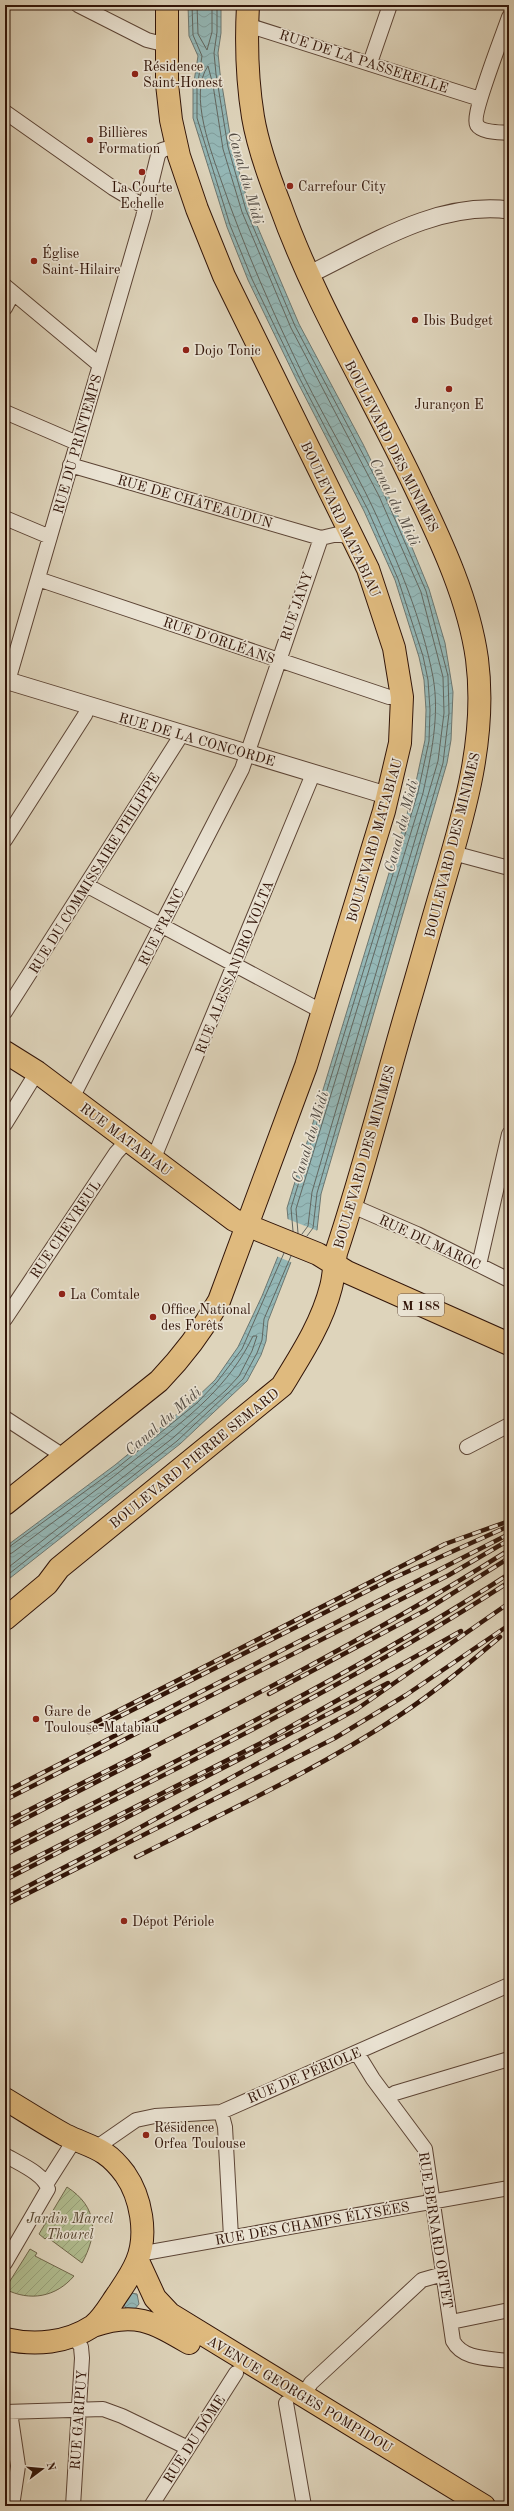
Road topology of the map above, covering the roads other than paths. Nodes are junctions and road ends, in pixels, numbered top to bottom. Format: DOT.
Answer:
graph roads {
  1 [pos="167,5"];
  2 [pos="390,5"];
  3 [pos="81,6"];
  4 [pos="247,15"];
  5 [pos="509,17"];
  6 [pos="166,45"];
  7 [pos="370,63"];
  8 [pos="480,99"];
  9 [pos="5,112"];
  10 [pos="509,133"];
  11 [pos="178,151"];
  12 [pos="145,207"];
  13 [pos="509,210"];
  14 [pos="308,275"];
  15 [pos="9,290"];
  16 [pos="5,308"];
  17 [pos="100,363"];
  18 [pos="5,412"];
  19 [pos="77,443"];
  20 [pos="70,465"];
  21 [pos="5,518"];
  22 [pos="50,537"];
  23 [pos="321,538"];
  24 [pos="353,538"];
  25 [pos="38,579"];
  26 [pos="278,659"];
  27 [pos="6,681"];
  28 [pos="402,697"];
  29 [pos="88,707"];
  30 [pos="182,734"];
  31 [pos="247,753"];
  32 [pos="314,774"];
  33 [pos="389,796"];
  34 [pos="5,840"];
  35 [pos="453,853"];
  36 [pos="509,868"];
  37 [pos="86,885"];
  38 [pos="162,926"];
  39 [pos="235,965"];
  40 [pos="5,1012"];
  41 [pos="322,1012"];
  42 [pos="5,1052"];
  43 [pos="37,1072"];
  44 [pos="72,1098"];
  45 [pos="5,1124"];
  46 [pos="509,1134"];
  47 [pos="127,1141"];
  48 [pos="153,1160"];
  49 [pos="350,1204"];
  50 [pos="247,1225"];
  51 [pos="326,1259"];
  52 [pos="479,1265"];
  53 [pos="509,1280"];
  54 [pos="5,1319"];
  55 [pos="509,1344"];
  56 [pos="5,1418"];
  57 [pos="509,1426"];
  58 [pos="467,1447"];
  59 [pos="65,1457"];
  60 [pos="5,1504"];
  61 [pos="5,1619"];
  62 [pos="509,1985"];
  63 [pos="357,2053"];
  64 [pos="509,2059"];
  65 [pos="388,2096"];
  66 [pos="5,2099"];
  67 [pos="221,2112"];
  68 [pos="75,2139"];
  69 [pos="98,2147"];
  70 [pos="5,2155"];
  71 [pos="47,2183"];
  72 [pos="509,2188"];
  73 [pos="433,2201"];
  74 [pos="231,2238"];
  75 [pos="139,2257"];
  76 [pos="5,2263"];
  77 [pos="443,2274"];
  78 [pos="509,2310"];
  79 [pos="451,2322"];
  80 [pos="93,2326"];
  81 [pos="74,2336"];
  82 [pos="5,2338"];
  83 [pos="509,2361"];
  84 [pos="236,2373"];
  85 [pos="294,2400"];
  86 [pos="78,2409"];
  87 [pos="7,2412"];
  88 [pos="188,2448"];
  89 [pos="12,2506"];
  90 [pos="73,2506"];
  91 [pos="151,2506"];
  92 [pos="304,2506"];
  93 [pos="456,2506"];
  94 [pos="484,2506"];
  1 -- 6 [label="main road, BOULEVARD MATABIAU"];
  2 -- 7 [label="street"];
  3 -- 6 [label="street"];
  4 -- 7 [label="street, RUE DE LA PASSERELLE"];
  4 -- 14 [label="main road, BOULEVARD DES MINIMES"];
  5 -- 8 [label="street"];
  6 -- 11 [label="main road, BOULEVARD MATABIAU"];
  7 -- 8 [label="street, RUE DE LA PASSERELLE"];
  8 -- 10 [label="street"];
  9 -- 12 [label="street"];
  11 -- 12 [label="street, RUE DU PRINTEMPS"];
  11 -- 24 [label="main road, BOULEVARD MATABIAU"];
  12 -- 17 [label="street, RUE DU PRINTEMPS"];
  13 -- 14 [label="street"];
  14 -- 35 [label="main road, BOULEVARD DES MINIMES"];
  15 -- 16 [label="street"];
  15 -- 17 [label="street"];
  17 -- 19 [label="street, RUE DU PRINTEMPS"];
  18 -- 19 [label="street"];
  19 -- 20 [label="street, RUE DU PRINTEMPS"];
  20 -- 22 [label="street, RUE DU PRINTEMPS"];
  20 -- 23 [label="street, RUE DE CHÂTEAUDUN"];
  21 -- 22 [label="street"];
  22 -- 25 [label="street, RUE DU PRINTEMPS"];
  23 -- 24 [label="street"];
  23 -- 26 [label="street, RUE JANY"];
  24 -- 28 [label="main road, BOULEVARD MATABIAU"];
  25 -- 26 [label="street, RUE D'ORLÉANS"];
  25 -- 27 [label="street, RUE DU PRINTEMPS"];
  26 -- 28 [label="street, RUE D'ORLÉANS"];
  26 -- 31 [label="street, RUE JANY"];
  27 -- 29 [label="street, RUE DE LA CONCORDE"];
  28 -- 33 [label="main road, BOULEVARD MATABIAU"];
  29 -- 30 [label="street, RUE DE LA CONCORDE"];
  29 -- 34 [label="street"];
  30 -- 31 [label="street, RUE DE LA CONCORDE"];
  30 -- 37 [label="street, RUE DU COMMISSAIRE PHILIPPE"];
  31 -- 32 [label="street, RUE DE LA CONCORDE"];
  31 -- 38 [label="street, RUE FRANC"];
  32 -- 33 [label="street, RUE DE LA CONCORDE"];
  32 -- 39 [label="street, RUE ALESSANDRO VOLTA"];
  33 -- 41 [label="main road, BOULEVARD MATABIAU"];
  35 -- 36 [label="street"];
  35 -- 49 [label="main road, BOULEVARD DES MINIMES"];
  37 -- 38 [label="street"];
  37 -- 40 [label="street, RUE DU COMMISSAIRE PHILIPPE"];
  38 -- 39 [label="street"];
  38 -- 44 [label="street, RUE FRANC"];
  39 -- 41 [label="street"];
  39 -- 48 [label="street, RUE ALESSANDRO VOLTA"];
  41 -- 50 [label="main road, BOULEVARD MATABIAU"];
  42 -- 43 [label="main road, RUE MATABIAU"];
  43 -- 44 [label="main road, RUE MATABIAU"];
  43 -- 45 [label="street"];
  44 -- 47 [label="main road, RUE MATABIAU"];
  46 -- 52 [label="street"];
  47 -- 48 [label="main road, RUE MATABIAU"];
  47 -- 54 [label="street, RUE CHEVREUL"];
  48 -- 50 [label="main road, RUE MATABIAU"];
  49 -- 51 [label="main road, BOULEVARD DES MINIMES"];
  49 -- 52 [label="street, RUE DU MAROC"];
  50 -- 51 [label="main road, RUE MATABIAU"];
  50 -- 59 [label="main road, BOULEVARD MATABIAU"];
  51 -- 55 [label="main road, M 188"];
  51 -- 61 [label="main road, BOULEVARD PIERRE SEMARD"];
  52 -- 53 [label="street, RUE DU MAROC"];
  56 -- 59 [label="street"];
  57 -- 58 [label="street"];
  59 -- 60 [label="main road, BOULEVARD MATABIAU"];
  62 -- 63 [label="street, RUE DE PÉRIOLE"];
  63 -- 65 [label="street, RUE BERNARD ORTET"];
  63 -- 67 [label="street, RUE DE PÉRIOLE"];
  64 -- 65 [label="street"];
  65 -- 73 [label="street, RUE BERNARD ORTET"];
  66 -- 68 [label="main road"];
  67 -- 69 [label="street, RUE DE PÉRIOLE"];
  67 -- 74 [label="street"];
  68 -- 69 [label="main road"];
  68 -- 71 [label="street"];
  69 -- 75 [label="main road"];
  70 -- 71 [label="street"];
  71 -- 76 [label="street"];
  72 -- 73 [label="street, RUE DES CHAMPS ÉLYSÉES"];
  73 -- 74 [label="street, RUE DES CHAMPS ÉLYSÉES"];
  73 -- 77 [label="street, RUE BERNARD ORTET"];
  74 -- 75 [label="street, RUE DES CHAMPS ÉLYSÉES"];
  75 -- 80 [label="main road"];
  75 -- 85 [label="main road, AVENUE GEORGES POMPIDOU"];
  77 -- 79 [label="street, RUE BERNARD ORTET"];
  77 -- 85 [label="street"];
  78 -- 79 [label="street"];
  79 -- 83 [label="street, RUE BERNARD ORTET"];
  80 -- 81 [label="main road"];
  80 -- 84 [label="main road, AVENUE GEORGES POMPIDOU"];
  81 -- 82 [label="main road"];
  81 -- 86 [label="street, RUE GARIPUY"];
  84 -- 85 [label="main road, AVENUE GEORGES POMPIDOU"];
  84 -- 88 [label="street, RUE DU DÔME"];
  85 -- 92 [label="street"];
  85 -- 93 [label="main road, AVENUE GEORGES POMPIDOU"];
  85 -- 94 [label="main road, AVENUE GEORGES POMPIDOU"];
  86 -- 87 [label="street"];
  86 -- 88 [label="street"];
  86 -- 90 [label="street, RUE GARIPUY"];
  87 -- 89 [label="street"];
  88 -- 91 [label="street, RUE DU DÔME"];
}
